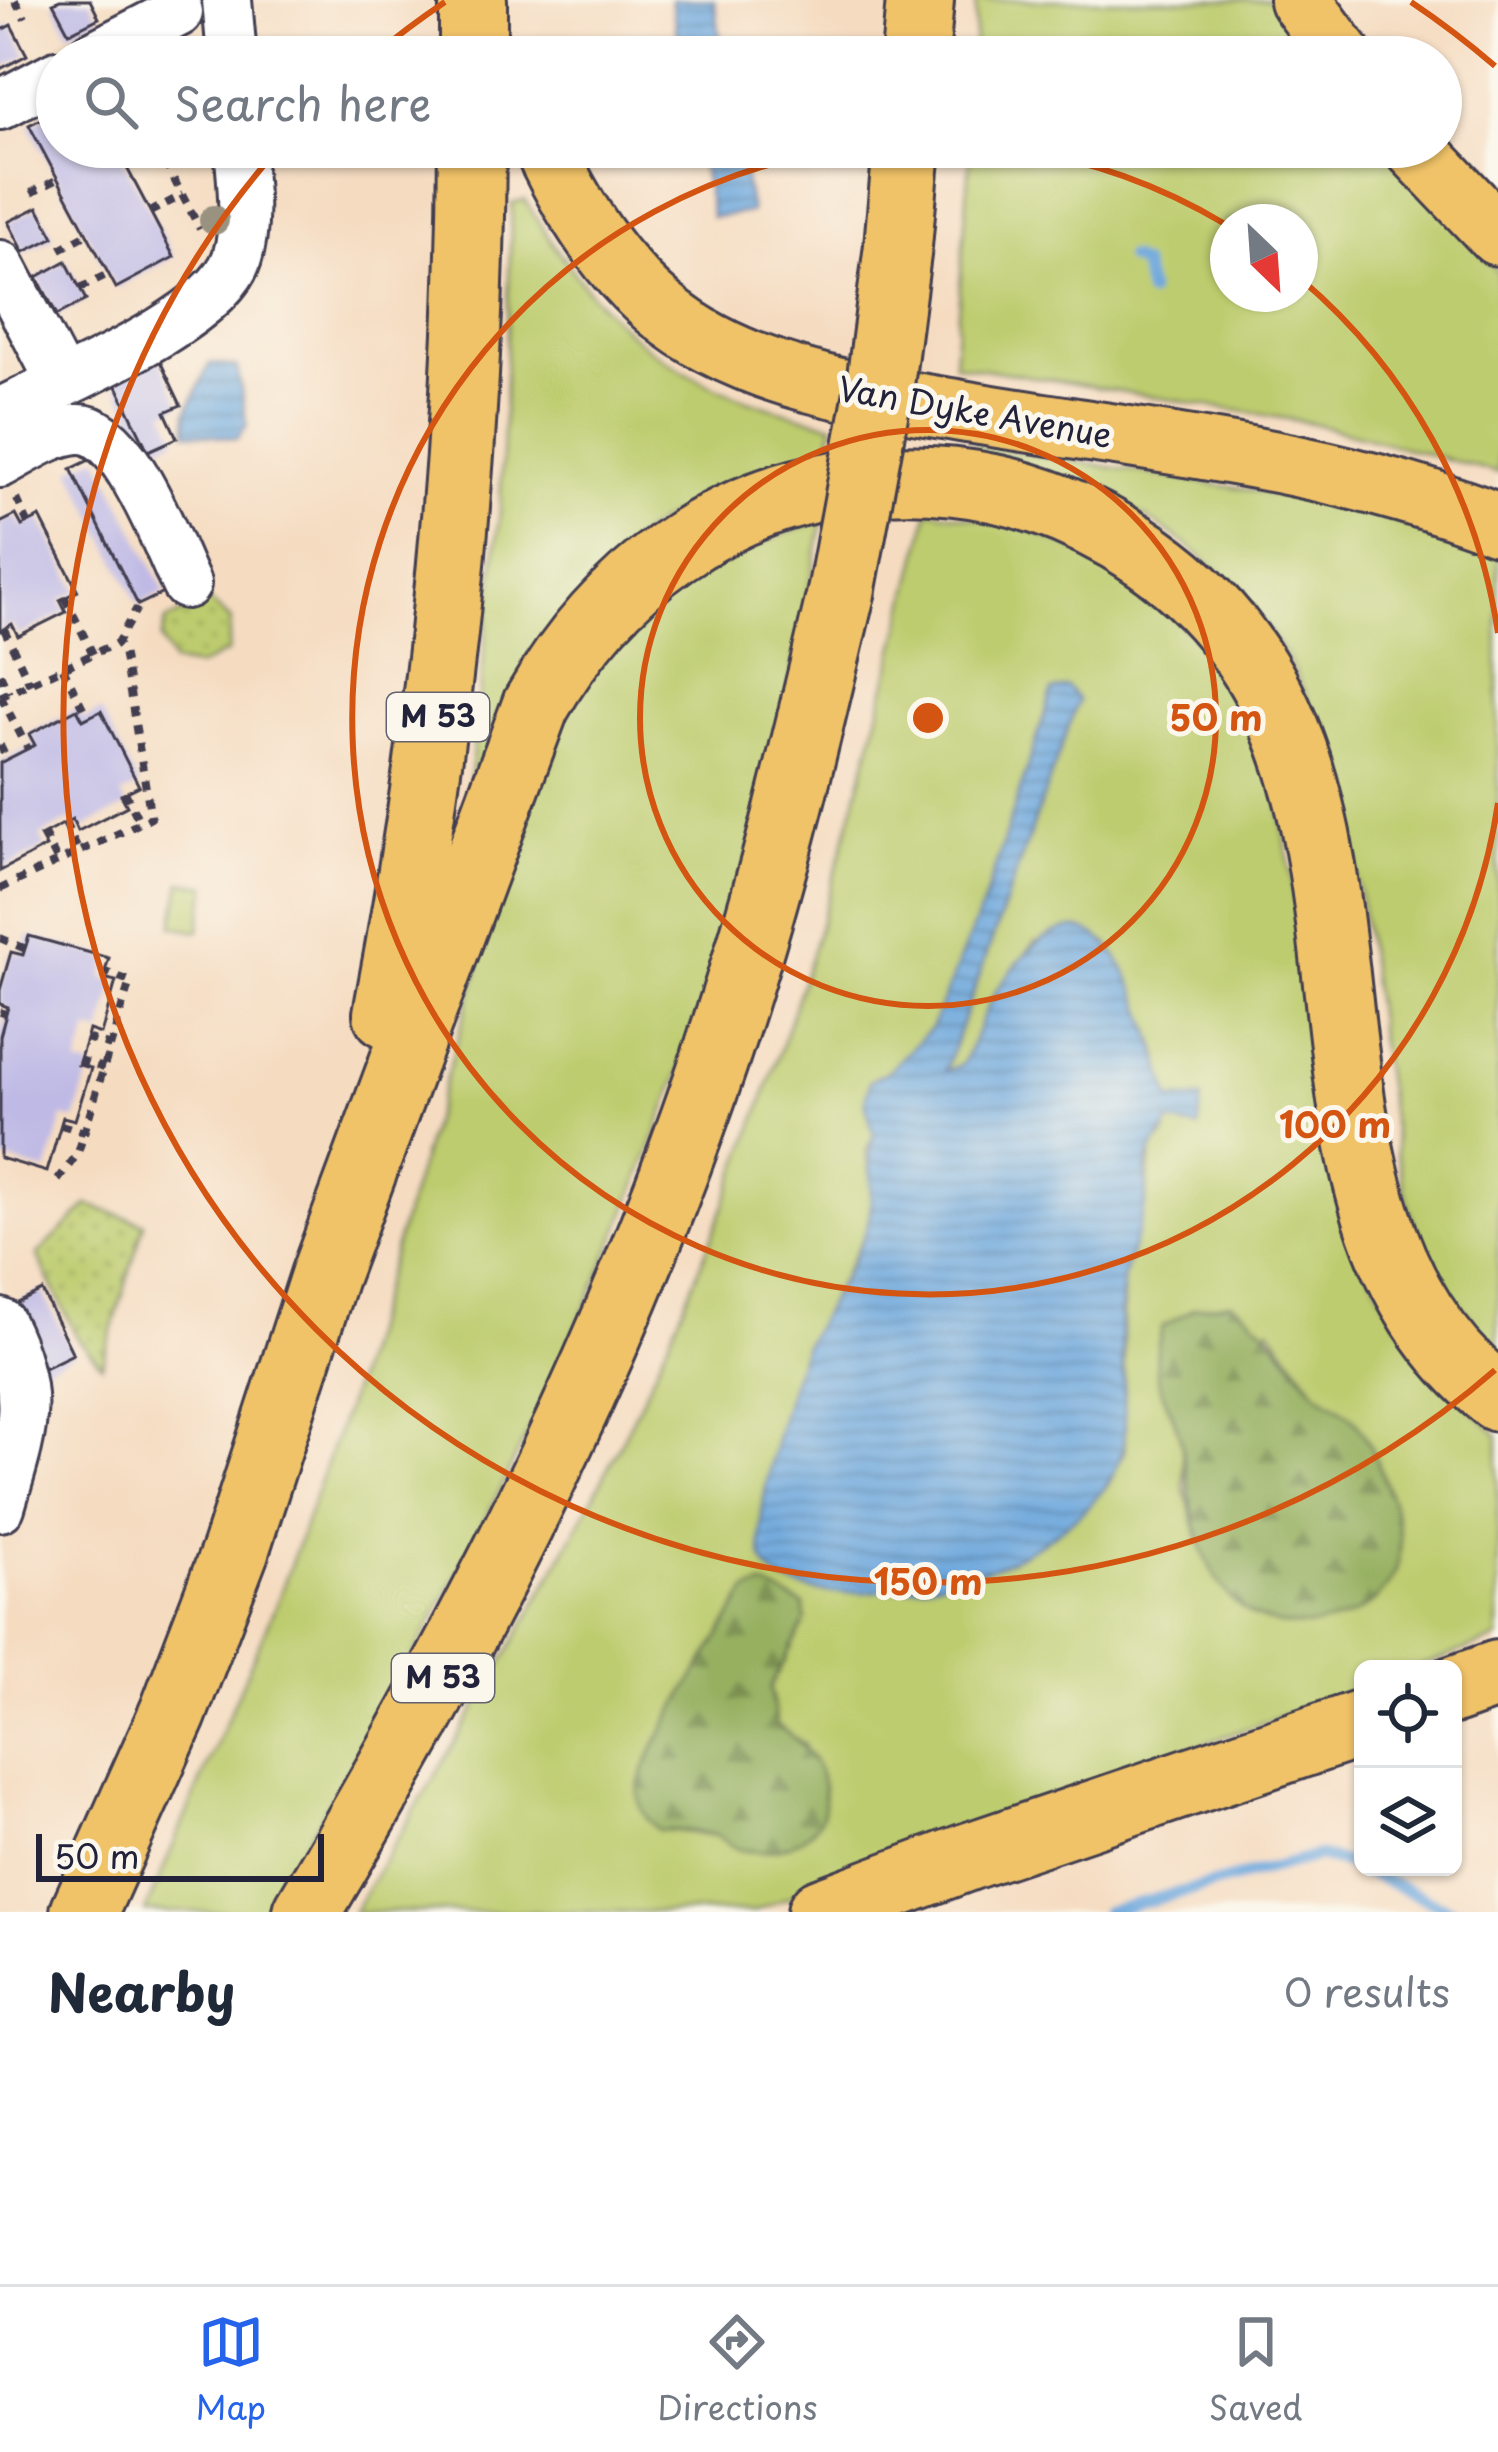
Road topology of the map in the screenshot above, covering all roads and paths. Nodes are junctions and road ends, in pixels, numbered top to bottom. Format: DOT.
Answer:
graph roads {
  1 [pos="15,0"];
  2 [pos="227,0"];
  3 [pos="473,0"];
  4 [pos="494,0"];
  5 [pos="920,0"];
  6 [pos="1300,0"];
  7 [pos="178,11"];
  8 [pos="25,18"];
  9 [pos="131,36"];
  10 [pos="230,36"];
  11 [pos="473,36"];
  12 [pos="503,36"];
  13 [pos="917,36"];
  14 [pos="1327,36"];
  15 [pos="36,86"];
  16 [pos="0,105"];
  17 [pos="168,168"];
  18 [pos="239,168"];
  19 [pos="472,168"];
  20 [pos="555,168"];
  21 [pos="906,168"];
  22 [pos="1434,168"];
  23 [pos="58,179"];
  24 [pos="31,193"];
  25 [pos="182,195"];
  26 [pos="150,212"];
  27 [pos="202,232"];
  28 [pos="87,234"];
  29 [pos="1498,236"];
  30 [pos="60,249"];
  31 [pos="0,265"];
  32 [pos="108,274"];
  33 [pos="80,288"];
  34 [pos="61,381"];
  35 [pos="0,413"];
  36 [pos="0,464"];
  37 [pos="1498,524"];
  38 [pos="186,584"];
  39 [pos="65,598"];
  40 [pos="137,608"];
  41 [pos="4,629"];
  42 [pos="117,643"];
  43 [pos="93,654"];
  44 [pos="63,668"];
  45 [pos="0,674"];
  46 [pos="30,684"];
  47 [pos="3,696"];
  48 [pos="88,718"];
  49 [pos="0,745"];
  50 [pos="28,749"];
  51 [pos="7,759"];
  52 [pos="125,792"];
  53 [pos="64,823"];
  54 [pos="140,823"];
  55 [pos="44,834"];
  56 [pos="79,852"];
  57 [pos="58,862"];
  58 [pos="0,889"];
  59 [pos="0,938"];
  60 [pos="26,949"];
  61 [pos="105,972"];
  62 [pos="86,1038"];
  63 [pos="111,1046"];
  64 [pos="79,1060"];
  65 [pos="104,1068"];
  66 [pos="61,1125"];
  67 [pos="85,1132"];
  68 [pos="58,1180"];
  69 [pos="324,1276"];
  70 [pos="0,1323"];
  71 [pos="1498,1398"];
  72 [pos="0,1507"];
  73 [pos="1498,1674"];
  74 [pos="1462,1687"];
  75 [pos="1354,1726"];
  76 [pos="84,1912"];
  77 [pos="307,1912"];
  78 [pos="821,1912"];
  1 -- 8 [label="path"];
  2 -- 10 [label="street"];
  3 -- 11 [label="highway"];
  4 -- 12 [label="main road"];
  5 -- 13 [label="highway"];
  6 -- 14 [label="main road"];
  7 -- 9 [label="street"];
  15 -- 16 [label="street"];
  17 -- 25 [label="path"];
  18 -- 34 [label="street"];
  19 -- 69 [label="highway, M 53"];
  20 -- 37 [label="main road, Van Dyke Avenue"];
  21 -- 77 [label="highway, M 53, bridge"];
  22 -- 29 [label="main road"];
  23 -- 24 [label="path"];
  25 -- 26 [label="path"];
  25 -- 27 [label="path"];
  28 -- 30 [label="path"];
  31 -- 34 [label="street"];
  32 -- 33 [label="path"];
  34 -- 35 [label="street"];
  36 -- 38 [label="street"];
  39 -- 43 [label="path"];
  40 -- 42 [label="path"];
  41 -- 46 [label="path"];
  42 -- 43 [label="path"];
  42 -- 54 [label="path"];
  43 -- 44 [label="path"];
  44 -- 46 [label="path"];
  44 -- 48 [label="path"];
  45 -- 47 [label="path"];
  46 -- 47 [label="path"];
  47 -- 50 [label="path"];
  49 -- 51 [label="path"];
  52 -- 54 [label="path"];
  53 -- 56 [label="path"];
  54 -- 56 [label="path"];
  55 -- 57 [label="path"];
  56 -- 57 [label="path"];
  57 -- 58 [label="path"];
  59 -- 60 [label="path"];
  61 -- 63 [label="path"];
  62 -- 63 [label="path"];
  63 -- 65 [label="path"];
  64 -- 65 [label="path"];
  65 -- 67 [label="path"];
  66 -- 67 [label="path"];
  67 -- 68 [label="path"];
  69 -- 71 [label="highway"];
  69 -- 76 [label="highway, M 53"];
  70 -- 72 [label="street"];
  73 -- 74 [label="highway"];
  75 -- 78 [label="highway"];
}
